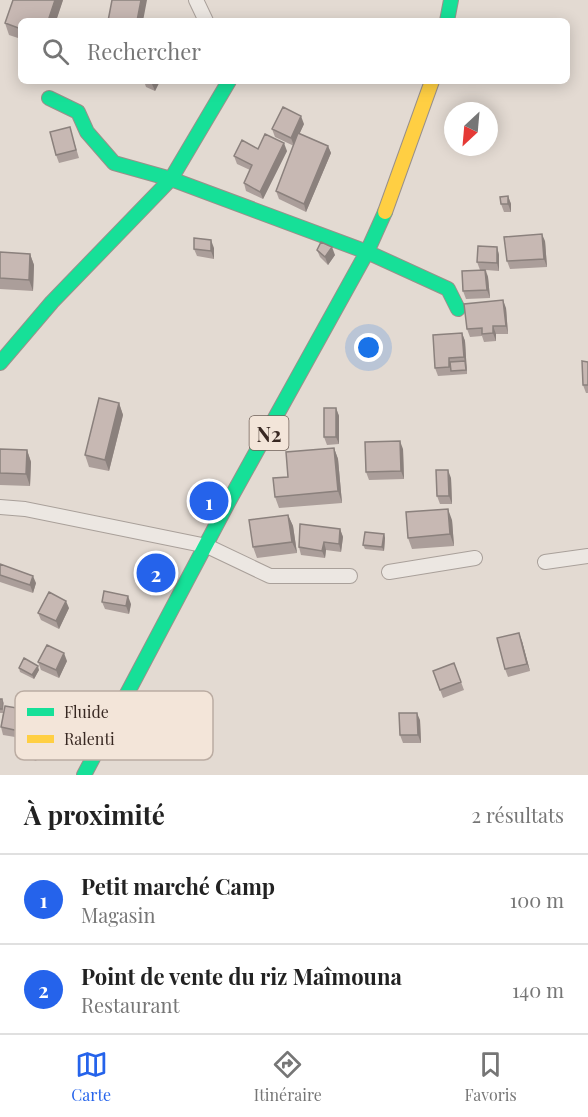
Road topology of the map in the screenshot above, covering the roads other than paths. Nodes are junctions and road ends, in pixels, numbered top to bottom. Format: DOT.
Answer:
graph roads {
  1 [pos="196,0"];
  2 [pos="451,0"];
  3 [pos="205,18"];
  4 [pos="448,18"];
  5 [pos="227,84"];
  6 [pos="431,84"];
  7 [pos="50,98"];
  8 [pos="171,179"];
  9 [pos="367,252"];
  10 [pos="52,302"];
  11 [pos="458,309"];
  12 [pos="58,315"];
  13 [pos="0,363"];
  14 [pos="0,507"];
  15 [pos="207,546"];
  16 [pos="588,555"];
  17 [pos="475,558"];
  18 [pos="545,562"];
  19 [pos="389,572"];
  20 [pos="350,576"];
  21 [pos="129,691"];
  22 [pos="92,760"];
  23 [pos="84,775"];
  1 -- 3 [label="street"];
  2 -- 4 [label="main road"];
  5 -- 8 [label="main road"];
  6 -- 9 [label="main road, N2"];
  7 -- 8 [label="main road"];
  8 -- 9 [label="main road"];
  8 -- 10 [label="main road"];
  9 -- 11 [label="main road"];
  9 -- 15 [label="main road, N2"];
  10 -- 12 [label="street"];
  10 -- 13 [label="main road"];
  14 -- 15 [label="street"];
  15 -- 20 [label="street"];
  15 -- 21 [label="main road, N2"];
  16 -- 18 [label="street"];
  17 -- 19 [label="street"];
  22 -- 23 [label="main road, N2"];
}
